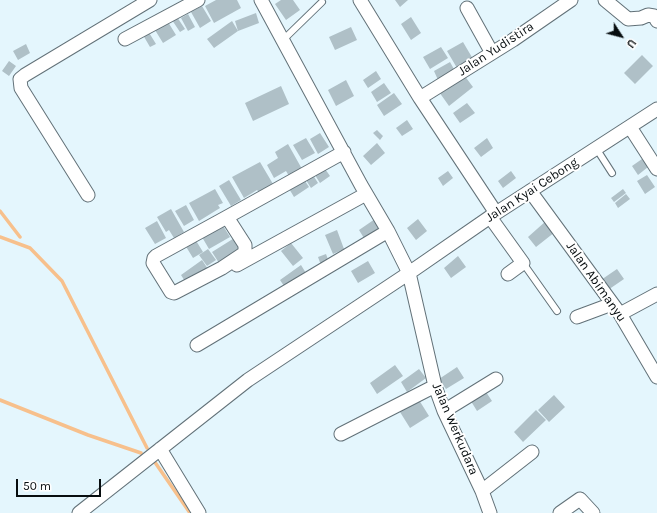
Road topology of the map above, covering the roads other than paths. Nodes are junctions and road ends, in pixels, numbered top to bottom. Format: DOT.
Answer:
graph roads {
  1 [pos="150,0"];
  2 [pos="198,0"];
  3 [pos="261,0"];
  4 [pos="360,0"];
  5 [pos="571,0"];
  6 [pos="605,0"];
  7 [pos="322,2"];
  8 [pos="467,8"];
  9 [pos="657,21"];
  10 [pos="125,39"];
  11 [pos="283,40"];
  12 [pos="492,53"];
  13 [pos="420,98"];
  14 [pos="657,109"];
  15 [pos="630,127"];
  16 [pos="596,148"];
  17 [pos="344,152"];
  18 [pos="657,169"];
  19 [pos="612,173"];
  20 [pos="530,190"];
  21 [pos="366,194"];
  22 [pos="88,195"];
  23 [pos="493,215"];
  24 [pos="227,216"];
  25 [pos="388,231"];
  26 [pos="523,263"];
  27 [pos="409,273"];
  28 [pos="508,274"];
  29 [pos="657,294"];
  30 [pos="175,299"];
  31 [pos="616,309"];
  32 [pos="557,311"];
  33 [pos="577,317"];
  34 [pos="197,345"];
  35 [pos="657,377"];
  36 [pos="496,379"];
  37 [pos="435,386"];
  38 [pos="444,411"];
  39 [pos="341,434"];
  40 [pos="160,449"];
  41 [pos="532,452"];
  42 [pos="482,491"];
  43 [pos="80,513"];
  44 [pos="199,513"];
  45 [pos="490,513"];
  46 [pos="560,513"];
  47 [pos="593,513"];
  1 -- 22 [label="street"];
  2 -- 10 [label="street"];
  3 -- 11 [label="street, Jalan Werkudara"];
  4 -- 13 [label="street"];
  5 -- 12 [label="street, Jalan Yudistira"];
  6 -- 9 [label="street"];
  7 -- 11 [label="lane"];
  8 -- 12 [label="street"];
  11 -- 17 [label="street, Jalan Werkudara"];
  12 -- 13 [label="street, Jalan Yudistira"];
  13 -- 23 [label="street"];
  14 -- 15 [label="street, Jalan Kyai Cebong"];
  15 -- 16 [label="street, Jalan Kyai Cebong"];
  15 -- 18 [label="street"];
  16 -- 19 [label="lane"];
  16 -- 20 [label="street, Jalan Kyai Cebong"];
  17 -- 21 [label="street, Jalan Werkudara"];
  17 -- 24 [label="street"];
  20 -- 23 [label="street, Jalan Kyai Cebong"];
  20 -- 31 [label="street, Jalan Abimanyu"];
  21 -- 25 [label="street, Jalan Werkudara"];
  21 -- 30 [label="street"];
  23 -- 26 [label="street"];
  23 -- 27 [label="street, Jalan Kyai Cebong"];
  24 -- 24 [label="street"];
  25 -- 27 [label="street, Jalan Werkudara"];
  25 -- 34 [label="street"];
  26 -- 28 [label="street"];
  26 -- 32 [label="lane"];
  27 -- 37 [label="street, Jalan Werkudara"];
  27 -- 40 [label="street, Jalan Kyai Cebong"];
  29 -- 31 [label="street"];
  31 -- 33 [label="street"];
  31 -- 35 [label="street, Jalan Abimanyu"];
  36 -- 38 [label="street"];
  37 -- 38 [label="street, Jalan Werkudara"];
  37 -- 39 [label="street"];
  38 -- 42 [label="street, Jalan Werkudara"];
  40 -- 43 [label="street, Jalan Kyai Cebong"];
  40 -- 44 [label="street"];
  41 -- 42 [label="street"];
  42 -- 45 [label="street, Jalan Werkudara"];
  46 -- 47 [label="street"];
}
